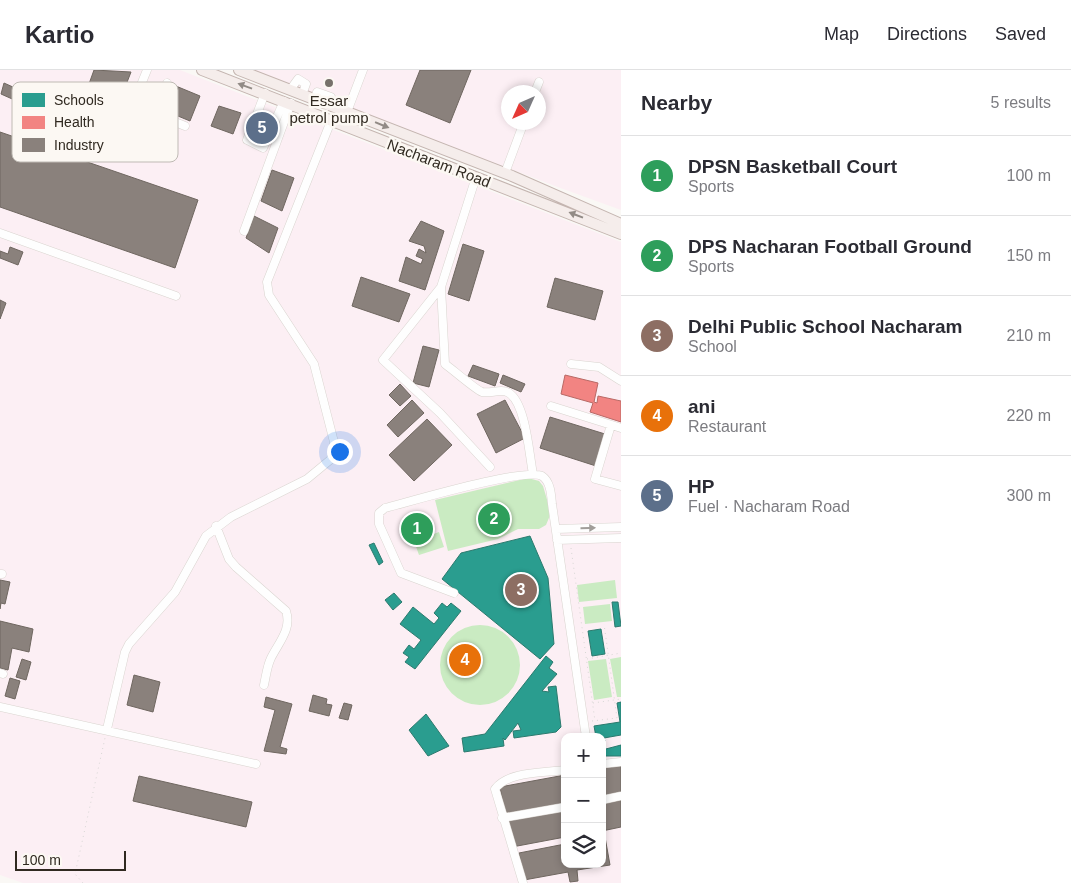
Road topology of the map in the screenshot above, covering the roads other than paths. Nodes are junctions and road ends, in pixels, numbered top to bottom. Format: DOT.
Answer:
graph roads {
  1 [pos="147,70"];
  2 [pos="202,70"];
  3 [pos="239,70"];
  4 [pos="363,70"];
  5 [pos="142,82"];
  6 [pos="539,82"];
  7 [pos="538,85"];
  8 [pos="265,93"];
  9 [pos="288,102"];
  10 [pos="347,113"];
  11 [pos="331,121"];
  12 [pos="178,123"];
  13 [pos="342,125"];
  14 [pos="185,126"];
  15 [pos="521,130"];
  16 [pos="505,173"];
  17 [pos="476,177"];
  18 [pos="621,224"];
  19 [pos="244,231"];
  20 [pos="0,233"];
  21 [pos="621,234"];
  22 [pos="441,287"];
  23 [pos="176,296"];
  24 [pos="572,364"];
  25 [pos="621,381"];
  26 [pos="550,406"];
  27 [pos="611,425"];
  28 [pos="621,428"];
  29 [pos="490,467"];
  30 [pos="533,474"];
  31 [pos="621,486"];
  32 [pos="216,526"];
  33 [pos="621,528"];
  34 [pos="556,529"];
  35 [pos="621,538"];
  36 [pos="557,540"];
  37 [pos="454,593"];
  38 [pos="264,685"];
  39 [pos="0,707"];
  40 [pos="107,730"];
  41 [pos="585,733"];
  42 [pos="621,762"];
  43 [pos="256,764"];
  44 [pos="606,764"];
  45 [pos="561,771"];
  46 [pos="621,796"];
  47 [pos="606,799"];
  48 [pos="561,807"];
  49 [pos="502,818"];
  50 [pos="523,883"];
  1 -- 5 [label="street"];
  8 -- 2 [label="main road, Nacharam Road, one-way"];
  3 -- 10 [label="main road, Nacharam Road"];
  4 -- 10 [label="street"];
  6 -- 7 [label="street"];
  8 -- 9 [label="main road, Nacharam Road"];
  8 -- 9 [label="street"];
  9 -- 11 [label="main road, Nacharam Road"];
  9 -- 19 [label="street"];
  10 -- 13 [label="street"];
  10 -- 16 [label="main road, Nacharam Road, one-way"];
  11 -- 13 [label="main road, Nacharam Road"];
  11 -- 32 [label="street"];
  12 -- 14 [label="street"];
  13 -- 17 [label="main road, Nacharam Road"];
  15 -- 16 [label="street"];
  16 -- 18 [label="main road, Nacharam Road"];
  21 -- 17 [label="main road, Nacharam Road, one-way"];
  17 -- 22 [label="street"];
  20 -- 23 [label="street"];
  22 -- 29 [label="street"];
  22 -- 30 [label="street"];
  24 -- 25 [label="street"];
  26 -- 27 [label="street"];
  27 -- 28 [label="street"];
  27 -- 31 [label="street"];
  30 -- 34 [label="street"];
  30 -- 37 [label="street"];
  32 -- 38 [label="street"];
  32 -- 40 [label="street"];
  34 -- 33 [label="street, one-way"];
  34 -- 36 [label="street"];
  35 -- 36 [label="street"];
  36 -- 41 [label="street"];
  39 -- 40 [label="street"];
  40 -- 43 [label="street"];
  42 -- 44 [label="street"];
  45 -- 49 [label="street"];
  46 -- 47 [label="street"];
  48 -- 49 [label="street"];
  49 -- 50 [label="street"];
}
